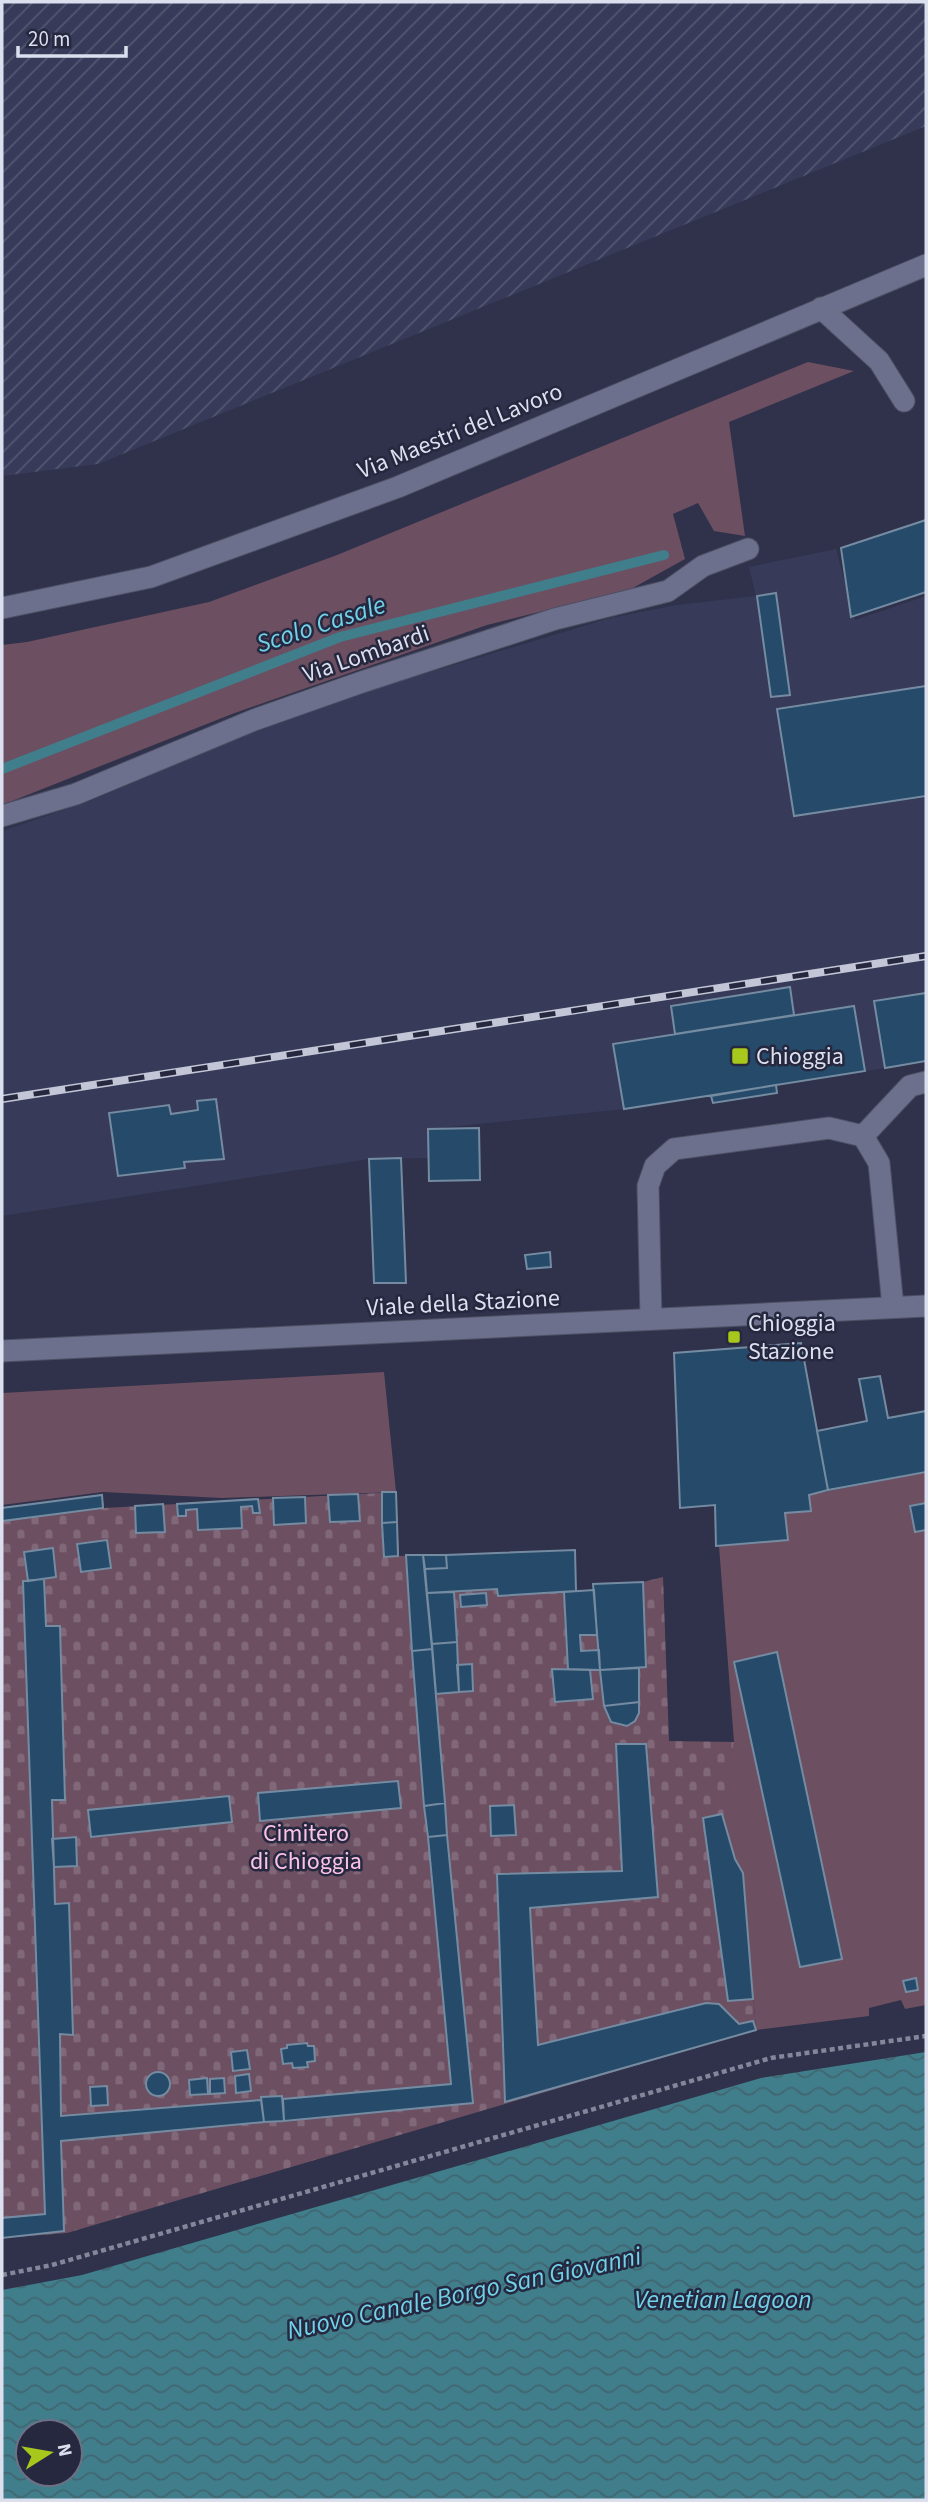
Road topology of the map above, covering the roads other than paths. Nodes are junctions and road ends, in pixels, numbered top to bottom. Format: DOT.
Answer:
graph roads {
  1 [pos="926,265"];
  2 [pos="821,308"];
  3 [pos="904,401"];
  4 [pos="748,549"];
  5 [pos="2,608"];
  6 [pos="2,816"];
  7 [pos="926,1082"];
  8 [pos="863,1136"];
  9 [pos="926,1306"];
  10 [pos="893,1307"];
  11 [pos="651,1319"];
  12 [pos="2,1351"];
  1 -- 2 [label="street, Via Maestri del Lavoro"];
  2 -- 3 [label="street"];
  2 -- 5 [label="street, Via Maestri del Lavoro"];
  4 -- 6 [label="street, Via Lombardi"];
  7 -- 8 [label="street"];
  8 -- 10 [label="street"];
  8 -- 11 [label="street"];
  9 -- 10 [label="street, Viale della Stazione"];
  10 -- 11 [label="street, Viale della Stazione"];
  11 -- 12 [label="street, Viale della Stazione"];
}
